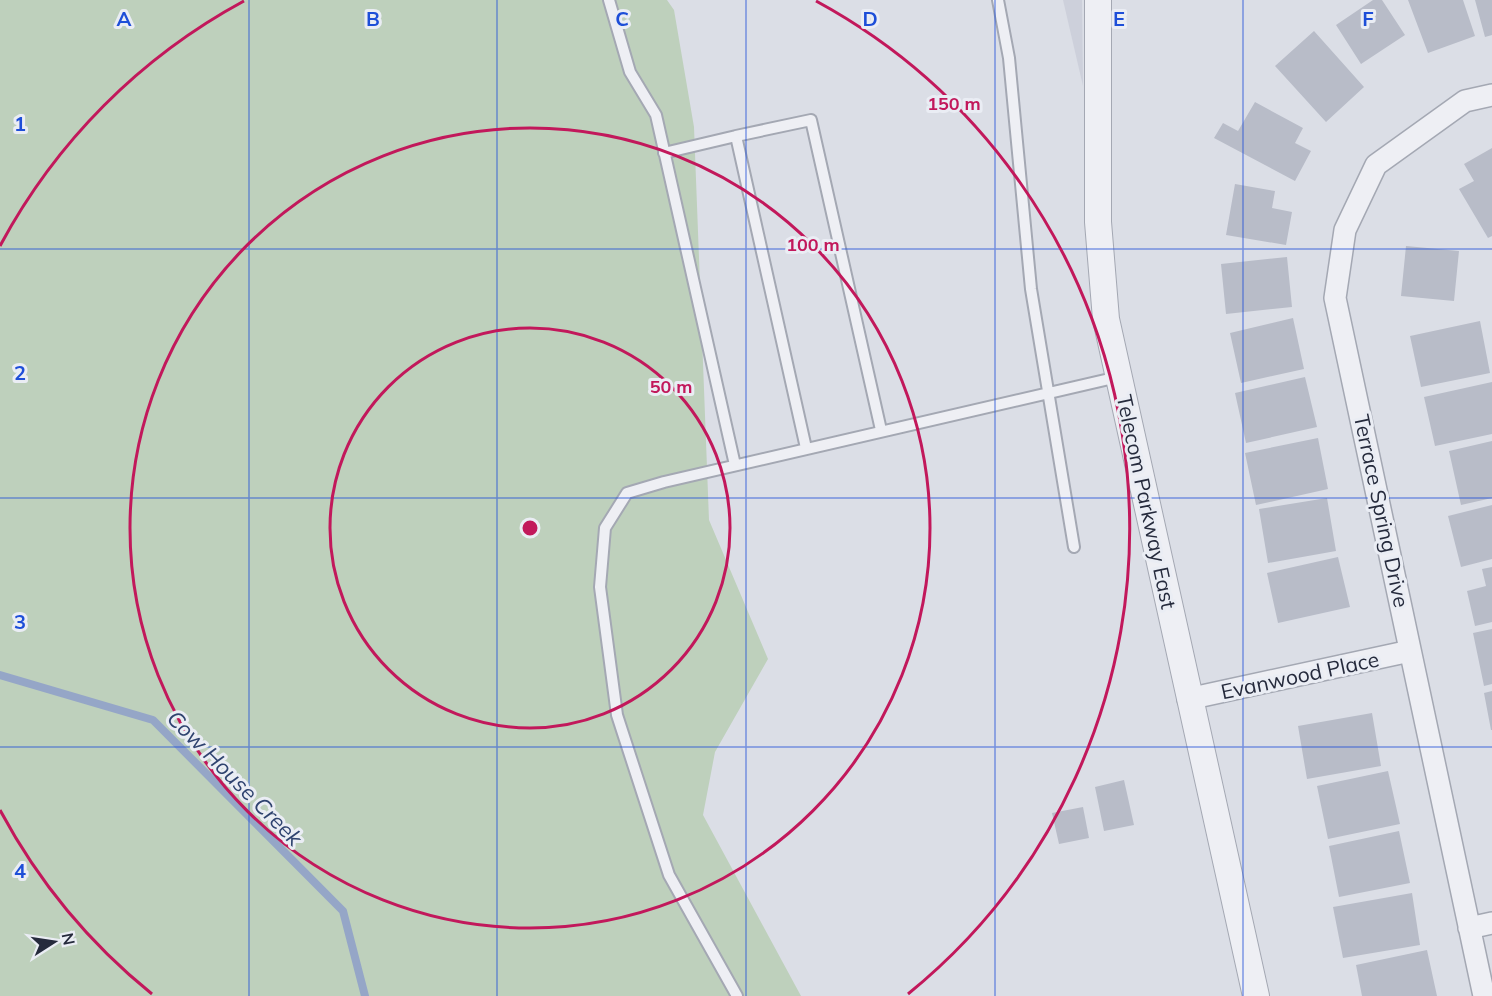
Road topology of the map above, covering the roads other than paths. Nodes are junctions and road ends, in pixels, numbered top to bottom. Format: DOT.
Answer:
graph roads {
  1 [pos="609,0"];
  2 [pos="998,0"];
  3 [pos="1098,0"];
  4 [pos="1492,95"];
  5 [pos="736,136"];
  6 [pos="664,153"];
  7 [pos="1118,377"];
  8 [pos="1047,393"];
  9 [pos="881,430"];
  10 [pos="806,448"];
  11 [pos="735,465"];
  12 [pos="1074,547"];
  13 [pos="1410,651"];
  14 [pos="1188,699"];
  15 [pos="1492,923"];
  16 [pos="1469,928"];
  17 [pos="737,996"];
  18 [pos="1256,996"];
  19 [pos="1484,996"];
  1 -- 6 [label="lane"];
  2 -- 8 [label="lane"];
  3 -- 7 [label="street, Telecom Parkway East"];
  4 -- 13 [label="street, Terrace Spring Drive"];
  5 -- 6 [label="lane"];
  5 -- 9 [label="lane"];
  5 -- 10 [label="lane"];
  6 -- 11 [label="lane"];
  7 -- 8 [label="lane"];
  7 -- 14 [label="street, Telecom Parkway East"];
  8 -- 9 [label="lane"];
  8 -- 12 [label="lane"];
  9 -- 10 [label="lane"];
  10 -- 11 [label="lane"];
  11 -- 17 [label="lane"];
  13 -- 14 [label="street, Evanwood Place"];
  13 -- 16 [label="street, Terrace Spring Drive"];
  14 -- 18 [label="street, Telecom Parkway East"];
  15 -- 16 [label="street"];
  16 -- 19 [label="street, Terrace Spring Drive"];
}
